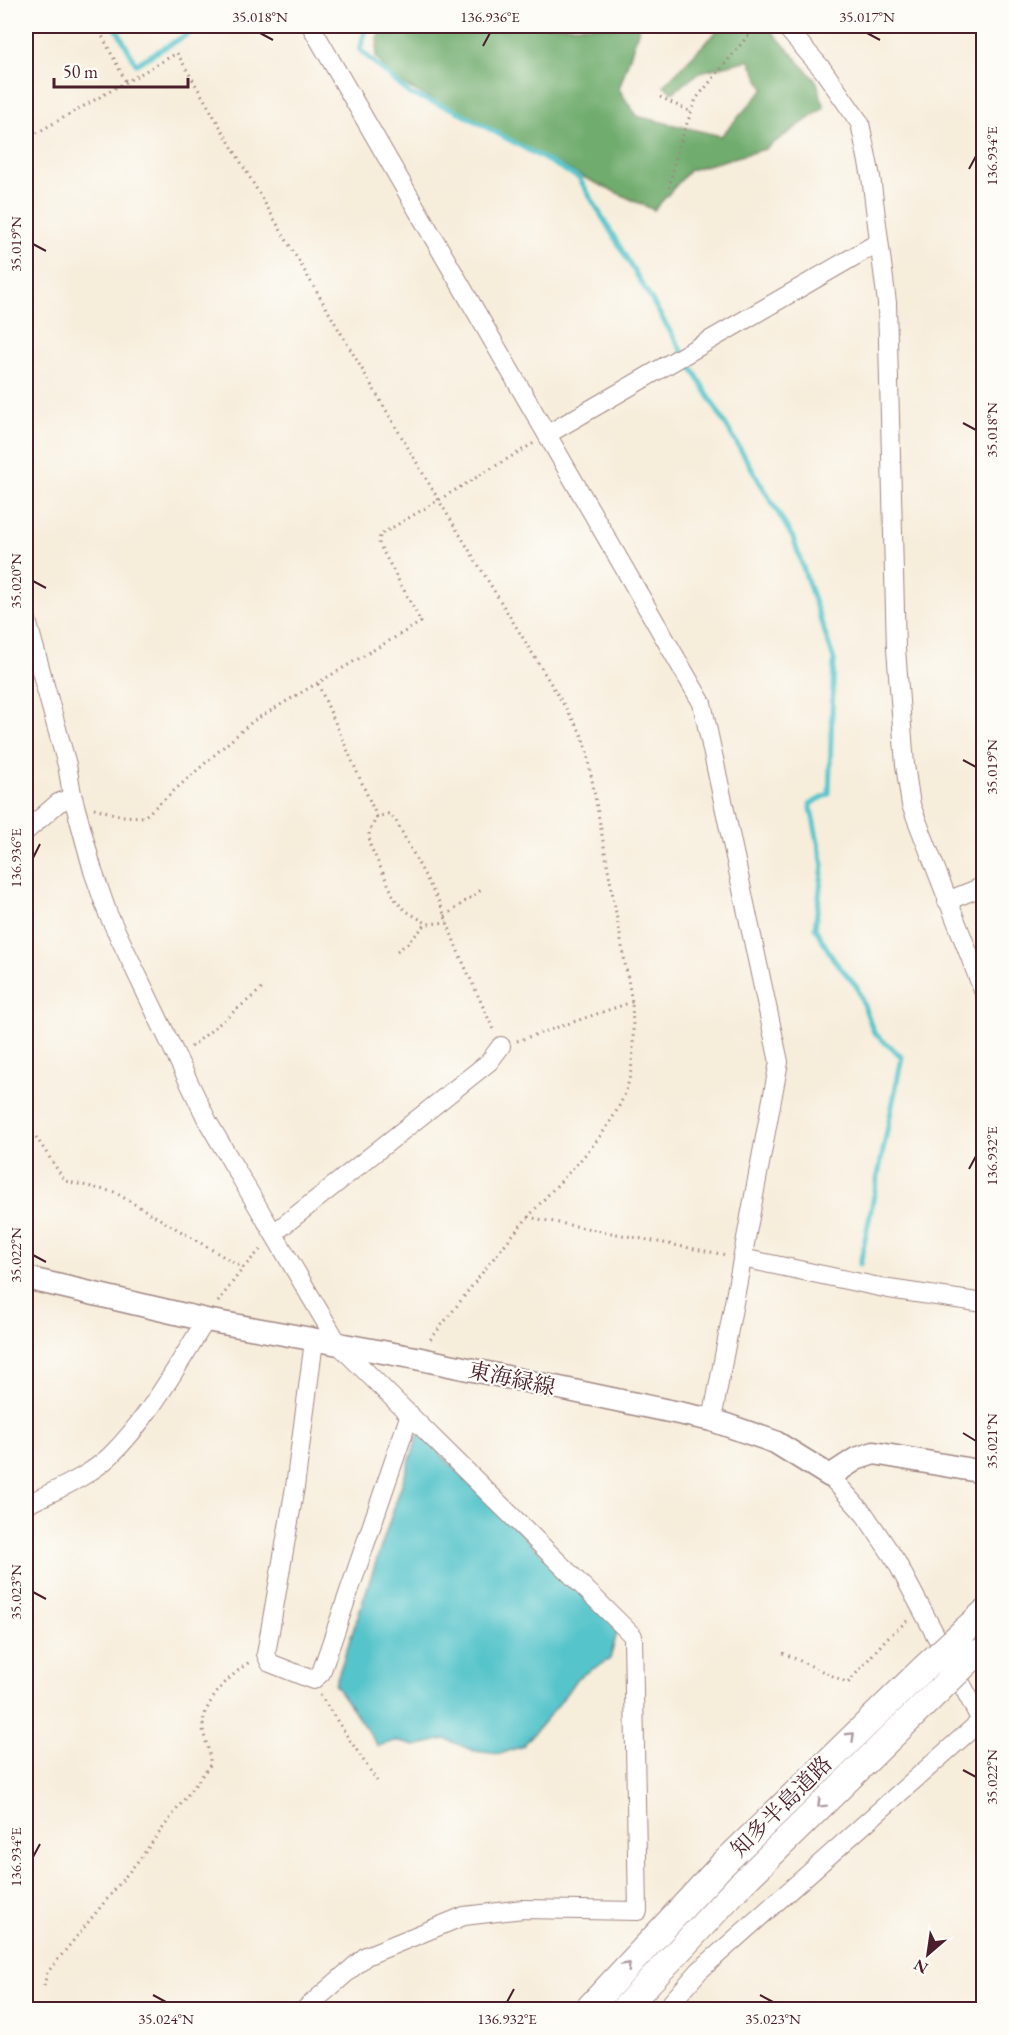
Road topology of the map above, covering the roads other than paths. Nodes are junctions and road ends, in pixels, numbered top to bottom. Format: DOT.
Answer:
graph roads {
  1 [pos="311,26"];
  2 [pos="785,26"];
  3 [pos="879,242"];
  4 [pos="548,434"];
  5 [pos="26,617"];
  6 [pos="72,797"];
  7 [pos="26,831"];
  8 [pos="984,886"];
  9 [pos="947,901"];
  10 [pos="984,993"];
  11 [pos="501,1046"];
  12 [pos="275,1235"];
  13 [pos="742,1258"];
  14 [pos="26,1278"];
  15 [pos="984,1303"];
  16 [pos="206,1320"];
  17 [pos="314,1341"];
  18 [pos="339,1345"];
  19 [pos="410,1414"];
  20 [pos="712,1420"];
  21 [pos="984,1472"];
  22 [pos="830,1476"];
  23 [pos="26,1505"];
  24 [pos="984,1613"];
  25 [pos="980,1650"];
  26 [pos="983,1721"];
  27 [pos="304,2010"];
  28 [pos="587,2010"];
  29 [pos="623,2010"];
  30 [pos="665,2010"];
  1 -- 4 [label="street"];
  2 -- 3 [label="street"];
  3 -- 4 [label="street"];
  3 -- 9 [label="street"];
  4 -- 13 [label="street"];
  5 -- 6 [label="street"];
  6 -- 7 [label="street"];
  6 -- 12 [label="street"];
  8 -- 9 [label="street"];
  9 -- 10 [label="street"];
  11 -- 12 [label="street"];
  12 -- 18 [label="street"];
  13 -- 15 [label="street"];
  13 -- 20 [label="street"];
  14 -- 16 [label="main road, 東海緑線"];
  16 -- 17 [label="main road, 東海緑線"];
  16 -- 23 [label="street"];
  17 -- 18 [label="main road, 東海緑線"];
  17 -- 19 [label="street"];
  18 -- 19 [label="street"];
  18 -- 20 [label="main road, 東海緑線"];
  19 -- 27 [label="street"];
  20 -- 22 [label="main road, 東海緑線"];
  21 -- 22 [label="main road"];
  22 -- 26 [label="street"];
  28 -- 24 [label="highway, 知多半島道路, one-way, bridge"];
  25 -- 29 [label="highway, 知多半島道路, one-way, bridge"];
  26 -- 30 [label="street"];
}
